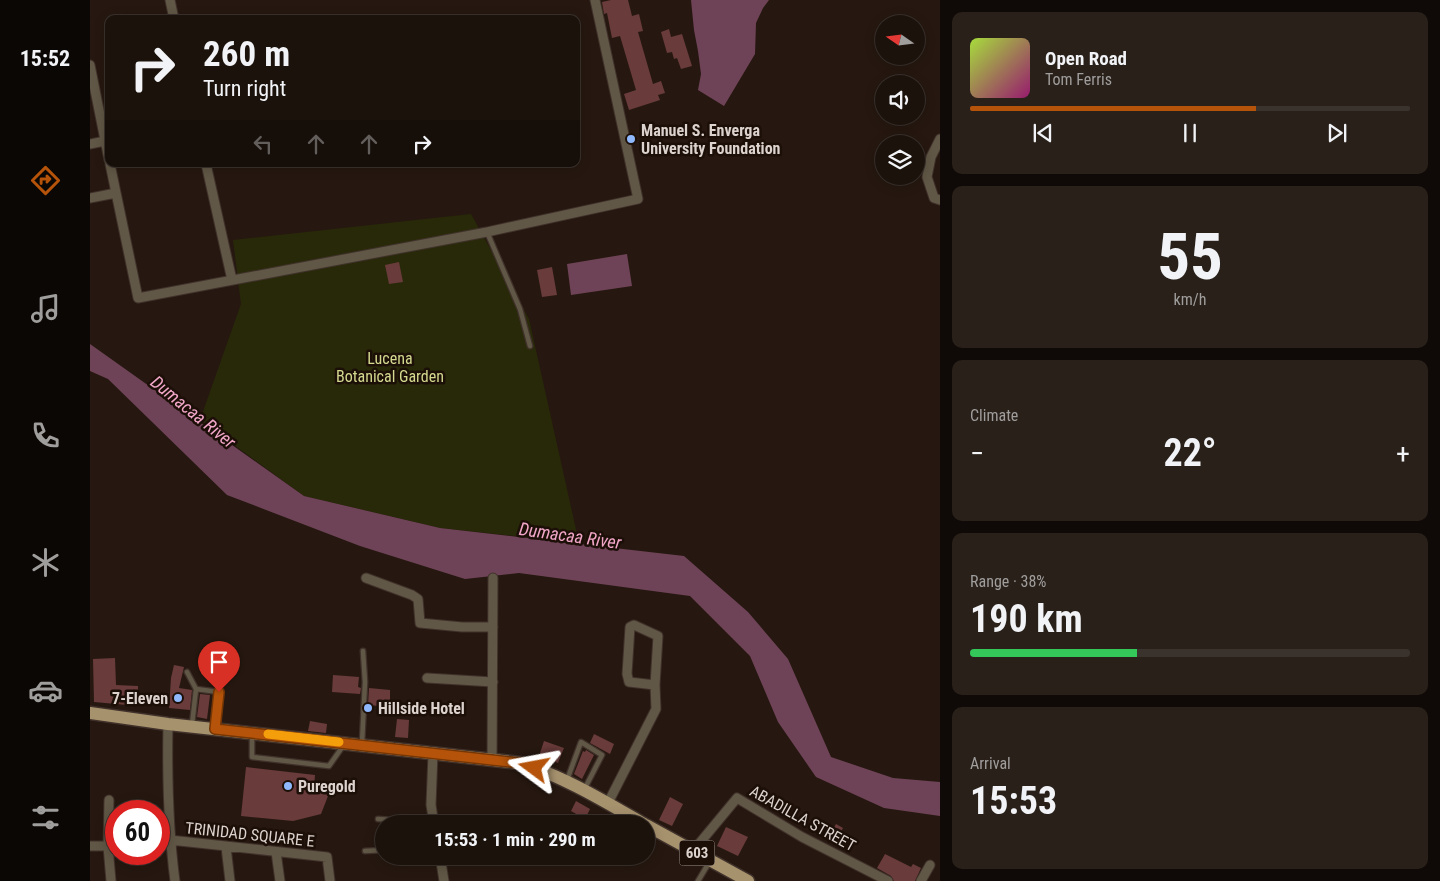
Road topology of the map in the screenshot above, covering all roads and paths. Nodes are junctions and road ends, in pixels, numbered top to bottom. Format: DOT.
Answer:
graph roads {
  1 [pos="170,0"];
  2 [pos="595,0"];
  3 [pos="173,15"];
  4 [pos="90,65"];
  5 [pos="92,87"];
  6 [pos="940,138"];
  7 [pos="105,141"];
  8 [pos="90,144"];
  9 [pos="931,157"];
  10 [pos="940,161"];
  11 [pos="111,167"];
  12 [pos="207,167"];
  13 [pos="116,193"];
  14 [pos="90,198"];
  15 [pos="940,200"];
  16 [pos="487,232"];
  17 [pos="232,280"];
  18 [pos="530,346"];
  19 [pos="366,578"];
  20 [pos="493,578"];
  21 [pos="493,628"];
  22 [pos="363,651"];
  23 [pos="187,672"];
  24 [pos="427,678"];
  25 [pos="493,682"];
  26 [pos="656,685"];
  27 [pos="196,689"];
  28 [pos="90,713"];
  29 [pos="168,724"];
  30 [pos="191,726"];
  31 [pos="215,729"];
  32 [pos="252,733"];
  33 [pos="345,743"];
  34 [pos="362,745"];
  35 [pos="433,753"];
  36 [pos="492,760"];
  37 [pos="566,781"];
  38 [pos="584,790"];
  39 [pos="168,800"];
  40 [pos="608,803"];
  41 [pos="433,815"];
  42 [pos="629,815"];
  43 [pos="655,830"];
  44 [pos="170,840"];
  45 [pos="90,846"];
  46 [pos="105,846"];
  47 [pos="226,847"];
  48 [pos="375,850"];
  49 [pos="365,851"];
  50 [pos="693,851"];
  51 [pos="276,852"];
  52 [pos="710,860"];
  53 [pos="110,865"];
  54 [pos="441,865"];
  55 [pos="930,865"];
  56 [pos="111,881"];
  57 [pos="175,881"];
  58 [pos="230,881"];
  59 [pos="280,881"];
  60 [pos="330,881"];
  61 [pos="444,881"];
  62 [pos="698,881"];
  63 [pos="748,881"];
  64 [pos="888,881"];
  65 [pos="921,881"];
  1 -- 3 [label="street"];
  2 -- 16 [label="street"];
  4 -- 5 [label="street"];
  5 -- 7 [label="street"];
  6 -- 9 [label="street"];
  7 -- 8 [label="street"];
  9 -- 10 [label="street"];
  9 -- 15 [label="street"];
  11 -- 13 [label="street"];
  12 -- 17 [label="street"];
  13 -- 14 [label="street"];
  13 -- 17 [label="street"];
  16 -- 17 [label="street"];
  16 -- 18 [label="lane"];
  19 -- 21 [label="street"];
  20 -- 21 [label="street"];
  21 -- 25 [label="street"];
  22 -- 34 [label="lane"];
  23 -- 27 [label="lane"];
  24 -- 25 [label="street"];
  25 -- 36 [label="street"];
  26 -- 26 [label="street"];
  26 -- 40 [label="street"];
  27 -- 30 [label="lane"];
  27 -- 31 [label="lane"];
  28 -- 29 [label="main road, 603"];
  29 -- 30 [label="main road, 603"];
  29 -- 39 [label="street"];
  30 -- 31 [label="main road, 603"];
  31 -- 32 [label="main road, 603"];
  32 -- 33 [label="main road, 603"];
  32 -- 33 [label="lane"];
  33 -- 34 [label="main road, 603"];
  34 -- 35 [label="main road, 603"];
  35 -- 36 [label="main road, 603"];
  35 -- 41 [label="street"];
  36 -- 37 [label="main road, 603"];
  37 -- 38 [label="main road, 603"];
  37 -- 38 [label="lane"];
  38 -- 40 [label="main road, 603"];
  40 -- 42 [label="main road, 603"];
  43 -- 50 [label="main road, 603"];
  44 -- 47 [label="street, TRINIDAD SQUARE E"];
  44 -- 57 [label="street"];
  45 -- 46 [label="street"];
  47 -- 51 [label="street, TRINIDAD SQUARE E"];
  47 -- 58 [label="street"];
  48 -- 49 [label="lane"];
  50 -- 52 [label="main road, 603"];
  50 -- 64 [label="street, ABADILLA STREET"];
  51 -- 59 [label="street"];
  51 -- 60 [label="street, TRINIDAD SQUARE E"];
  52 -- 62 [label="lane"];
  52 -- 63 [label="main road, 603"];
  53 -- 56 [label="street"];
  54 -- 61 [label="street"];
  55 -- 65 [label="street"];
}
